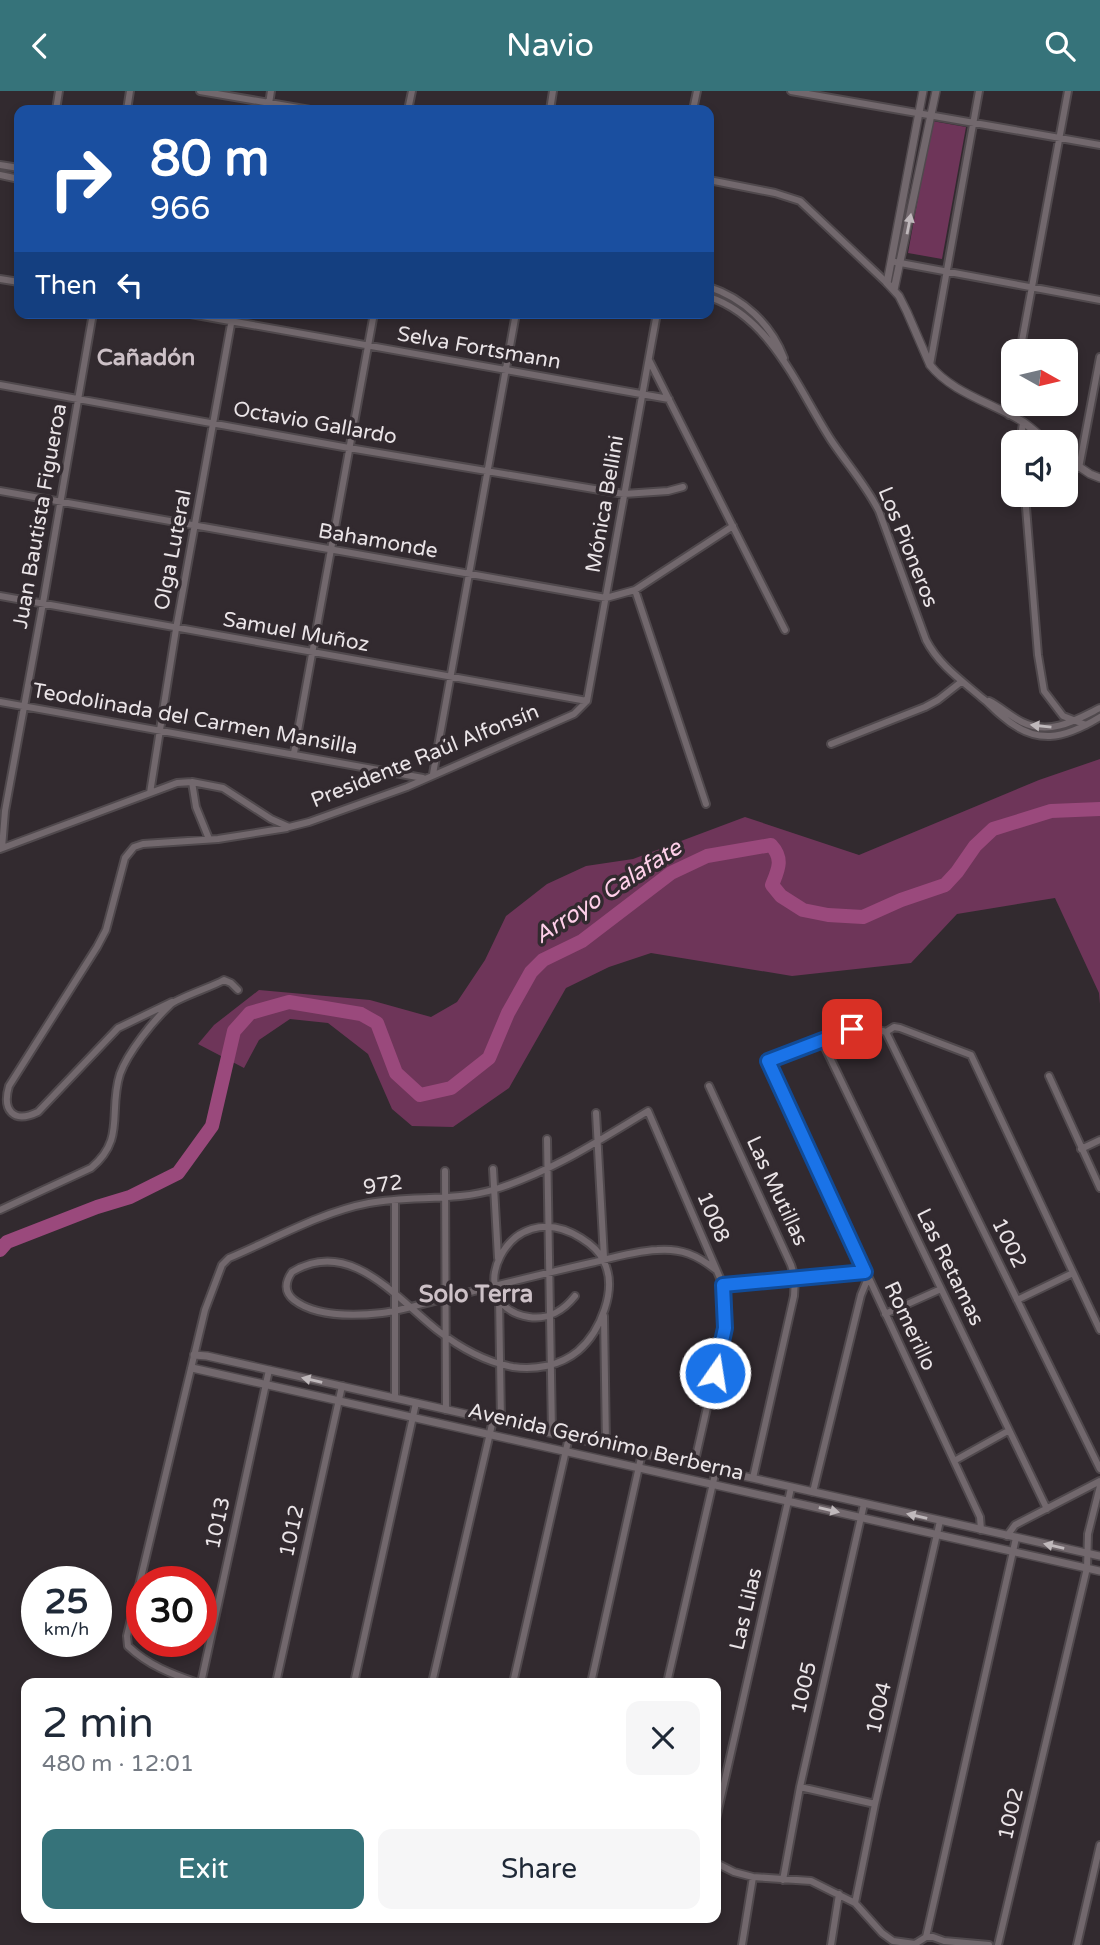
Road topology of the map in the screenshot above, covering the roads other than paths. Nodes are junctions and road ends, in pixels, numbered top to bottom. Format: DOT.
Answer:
graph roads {
  1 [pos="200,91"];
  2 [pos="791,91"];
  3 [pos="923,91"];
  4 [pos="936,91"];
  5 [pos="979,91"];
  6 [pos="1069,91"];
  7 [pos="260,105"];
  8 [pos="919,115"];
  9 [pos="931,116"];
  10 [pos="974,123"];
  11 [pos="1060,139"];
  12 [pos="1100,145"];
  13 [pos="714,181"];
  14 [pos="891,261"];
  15 [pos="901,264"];
  16 [pos="948,273"];
  17 [pos="887,283"];
  18 [pos="1032,287"];
  19 [pos="714,289"];
  20 [pos="894,290"];
  21 [pos="714,299"];
  22 [pos="1100,300"];
  23 [pos="92,319"];
  24 [pos="216,319"];
  25 [pos="232,319"];
  26 [pos="373,319"];
  27 [pos="515,319"];
  28 [pos="656,319"];
  29 [pos="231,322"];
  30 [pos="1022,339"];
  31 [pos="368,346"];
  32 [pos="1100,357"];
  33 [pos="648,359"];
  34 [pos="786,363"];
  35 [pos="930,365"];
  36 [pos="507,371"];
  37 [pos="0,385"];
  38 [pos="642,394"];
  39 [pos="78,399"];
  40 [pos="669,399"];
  41 [pos="1001,411"];
  42 [pos="1012,417"];
  43 [pos="214,423"];
  44 [pos="1023,423"];
  45 [pos="1022,430"];
  46 [pos="1032,430"];
  47 [pos="349,448"];
  48 [pos="1079,468"];
  49 [pos="489,471"];
  50 [pos="1100,478"];
  51 [pos="683,487"];
  52 [pos="0,491"];
  53 [pos="624,494"];
  54 [pos="60,501"];
  55 [pos="1026,507"];
  56 [pos="733,526"];
  57 [pos="196,527"];
  58 [pos="330,550"];
  59 [pos="468,574"];
  60 [pos="635,590"];
  61 [pos="0,596"];
  62 [pos="606,599"];
  63 [pos="43,603"];
  64 [pos="176,629"];
  65 [pos="785,629"];
  66 [pos="312,653"];
  67 [pos="449,677"];
  68 [pos="961,682"];
  69 [pos="984,699"];
  70 [pos="587,701"];
  71 [pos="0,702"];
  72 [pos="24,706"];
  73 [pos="1100,708"];
  74 [pos="1100,717"];
  75 [pos="1074,722"];
  76 [pos="1086,725"];
  77 [pos="159,729"];
  78 [pos="831,744"];
  79 [pos="294,753"];
  80 [pos="433,774"];
  81 [pos="425,778"];
  82 [pos="192,782"];
  83 [pos="150,793"];
  84 [pos="706,804"];
  85 [pos="3,810"];
  86 [pos="289,827"];
  87 [pos="209,839"];
  88 [pos="1,849"];
  89 [pos="239,990"];
  90 [pos="172,1002"];
  91 [pos="886,1032"];
  92 [pos="822,1041"];
  93 [pos="1049,1076"];
  94 [pos="709,1086"];
  95 [pos="648,1111"];
  96 [pos="596,1113"];
  97 [pos="547,1139"];
  98 [pos="599,1140"];
  99 [pos="1100,1140"];
  100 [pos="1081,1149"];
  101 [pos="493,1169"];
  102 [pos="445,1171"];
  103 [pos="546,1171"];
  104 [pos="1100,1188"];
  105 [pos="495,1190"];
  106 [pos="445,1198"];
  107 [pos="395,1199"];
  108 [pos="0,1210"];
  109 [pos="549,1227"];
  110 [pos="499,1259"];
  111 [pos="604,1260"];
  112 [pos="717,1271"];
  113 [pos="551,1272"];
  114 [pos="1073,1273"];
  115 [pos="866,1275"];
  116 [pos="795,1278"];
  117 [pos="723,1285"];
  118 [pos="495,1286"];
  119 [pos="941,1289"];
  120 [pos="395,1295"];
  121 [pos="575,1296"];
  122 [pos="446,1297"];
  123 [pos="499,1297"];
  124 [pos="1017,1300"];
  125 [pos="409,1307"];
  126 [pos="395,1310"];
  127 [pos="603,1310"];
  128 [pos="885,1314"];
  129 [pos="551,1315"];
  130 [pos="1100,1330"];
  131 [pos="446,1337"];
  132 [pos="194,1355"];
  133 [pos="500,1364"];
  134 [pos="551,1364"];
  135 [pos="192,1368"];
  136 [pos="269,1370"];
  137 [pos="266,1384"];
  138 [pos="342,1386"];
  139 [pos="395,1398"];
  140 [pos="338,1400"];
  141 [pos="416,1403"];
  142 [pos="446,1410"];
  143 [pos="413,1416"];
  144 [pos="497,1421"];
  145 [pos="1009,1431"];
  146 [pos="490,1433"];
  147 [pos="552,1433"];
  148 [pos="569,1437"];
  149 [pos="606,1445"];
  150 [pos="565,1450"];
  151 [pos="642,1453"];
  152 [pos="954,1461"];
  153 [pos="694,1465"];
  154 [pos="638,1467"];
  155 [pos="1100,1469"];
  156 [pos="716,1470"];
  157 [pos="753,1478"];
  158 [pos="1100,1483"];
  159 [pos="712,1484"];
  160 [pos="791,1488"];
  161 [pos="813,1492"];
  162 [pos="788,1501"];
  163 [pos="864,1504"];
  164 [pos="1047,1509"];
  165 [pos="861,1518"];
  166 [pos="940,1521"];
  167 [pos="981,1530"];
  168 [pos="937,1534"];
  169 [pos="1007,1536"];
  170 [pos="1016,1538"];
  171 [pos="1013,1552"];
  172 [pos="1085,1553"];
  173 [pos="1100,1556"];
  174 [pos="1087,1568"];
  175 [pos="1100,1571"];
  176 [pos="183,1678"];
  177 [pos="200,1678"];
  178 [pos="277,1678"];
  179 [pos="355,1678"];
  180 [pos="433,1678"];
  181 [pos="514,1678"];
  182 [pos="592,1678"];
  183 [pos="668,1678"];
  184 [pos="800,1787"];
  185 [pos="721,1797"];
  186 [pos="875,1804"];
  187 [pos="1100,1845"];
  188 [pos="721,1865"];
  189 [pos="753,1877"];
  190 [pos="783,1880"];
  191 [pos="839,1894"];
  192 [pos="855,1903"];
  193 [pos="926,1937"];
  194 [pos="944,1943"];
  195 [pos="742,1945"];
  196 [pos="831,1945"];
  197 [pos="989,1945"];
  198 [pos="998,1945"];
  199 [pos="1077,1945"];
  1 -- 7 [label="street"];
  2 -- 8 [label="street"];
  3 -- 8 [label="street"];
  4 -- 9 [label="street"];
  5 -- 10 [label="street"];
  6 -- 11 [label="street"];
  8 -- 9 [label="street"];
  8 -- 14 [label="street"];
  9 -- 10 [label="street"];
  15 -- 9 [label="street, one-way"];
  10 -- 11 [label="street"];
  10 -- 16 [label="street"];
  11 -- 12 [label="street"];
  11 -- 18 [label="street"];
  13 -- 17 [label="street"];
  14 -- 15 [label="street"];
  14 -- 17 [label="street"];
  15 -- 16 [label="street"];
  15 -- 20 [label="street"];
  16 -- 18 [label="street"];
  16 -- 35 [label="street"];
  17 -- 20 [label="street"];
  18 -- 22 [label="street"];
  18 -- 30 [label="street"];
  19 -- 34 [label="street, Los Pioneros"];
  20 -- 35 [label="street"];
  21 -- 34 [label="street, Los Pioneros"];
  23 -- 39 [label="street, Juan Bautista Figueroa"];
  24 -- 29 [label="street, Selva Fortsmann"];
  25 -- 29 [label="street, Olga Luteral"];
  26 -- 31 [label="street"];
  27 -- 36 [label="street"];
  28 -- 33 [label="street, Mónica Bellini"];
  29 -- 31 [label="street, Selva Fortsmann"];
  29 -- 43 [label="street, Olga Luteral"];
  31 -- 36 [label="street, Selva Fortsmann"];
  31 -- 47 [label="street"];
  32 -- 48 [label="street"];
  33 -- 38 [label="street, Mónica Bellini"];
  33 -- 40 [label="street"];
  34 -- 68 [label="street, Los Pioneros"];
  35 -- 41 [label="street"];
  36 -- 38 [label="street, Selva Fortsmann"];
  36 -- 49 [label="street"];
  37 -- 39 [label="street, Octavio Gallardo"];
  38 -- 40 [label="street, Selva Fortsmann"];
  38 -- 53 [label="street, Mónica Bellini"];
  39 -- 43 [label="street, Octavio Gallardo"];
  39 -- 54 [label="street, Juan Bautista Figueroa"];
  40 -- 56 [label="street"];
  42 -- 44 [label="street"];
  43 -- 47 [label="street, Octavio Gallardo"];
  43 -- 57 [label="street, Olga Luteral"];
  44 -- 45 [label="street"];
  44 -- 46 [label="street"];
  47 -- 49 [label="street, Octavio Gallardo"];
  47 -- 58 [label="street"];
  48 -- 50 [label="street"];
  49 -- 53 [label="street, Octavio Gallardo"];
  49 -- 59 [label="street"];
  51 -- 53 [label="street, Octavio Gallardo"];
  52 -- 54 [label="street, Bahamonde"];
  53 -- 62 [label="street, Mónica Bellini"];
  54 -- 57 [label="street, Bahamonde"];
  54 -- 63 [label="street, Juan Bautista Figueroa"];
  55 -- 75 [label="street"];
  56 -- 60 [label="street, Bahamonde"];
  56 -- 65 [label="street"];
  57 -- 58 [label="street, Bahamonde"];
  57 -- 64 [label="street, Olga Luteral"];
  58 -- 59 [label="street, Bahamonde"];
  58 -- 66 [label="street"];
  59 -- 62 [label="street, Bahamonde"];
  59 -- 67 [label="street"];
  60 -- 62 [label="street, Bahamonde"];
  60 -- 84 [label="street"];
  61 -- 63 [label="street, Samuel Muñoz"];
  62 -- 70 [label="street, Mónica Bellini"];
  63 -- 64 [label="street, Samuel Muñoz"];
  63 -- 72 [label="street, Juan Bautista Figueroa"];
  64 -- 66 [label="street, Samuel Muñoz"];
  64 -- 77 [label="street, Olga Luteral"];
  66 -- 67 [label="street, Samuel Muñoz"];
  66 -- 79 [label="street"];
  67 -- 70 [label="street, Samuel Muñoz"];
  67 -- 80 [label="street"];
  68 -- 69 [label="street, Los Pioneros"];
  68 -- 78 [label="street"];
  75 -- 69 [label="street, Los Pioneros, one-way"];
  69 -- 76 [label="street, Los Pioneros"];
  70 -- 80 [label="street, Presidente Raúl Alfonsín"];
  71 -- 72 [label="street, Teodolinada del Carmen Mansilla"];
  72 -- 77 [label="street, Teodolinada del Carmen Mansilla"];
  72 -- 85 [label="street, Juan Bautista Figueroa"];
  73 -- 75 [label="street, Los Pioneros"];
  74 -- 76 [label="street, Los Pioneros"];
  75 -- 76 [label="street"];
  77 -- 79 [label="street, Teodolinada del Carmen Mansilla"];
  77 -- 83 [label="street, Olga Luteral"];
  79 -- 81 [label="street, Teodolinada del Carmen Mansilla"];
  80 -- 81 [label="street, Presidente Raúl Alfonsín"];
  81 -- 86 [label="street, Presidente Raúl Alfonsín"];
  82 -- 83 [label="street, Presidente Raúl Alfonsín"];
  82 -- 86 [label="street, Presidente Raúl Alfonsín"];
  82 -- 87 [label="street"];
  83 -- 88 [label="street, Presidente Raúl Alfonsín"];
  85 -- 88 [label="street, Juan Bautista Figueroa"];
  86 -- 87 [label="street"];
  87 -- 90 [label="street"];
  89 -- 90 [label="street"];
  90 -- 108 [label="street"];
  91 -- 92 [label="street"];
  91 -- 114 [label="street"];
  91 -- 124 [label="street, 1002"];
  92 -- 115 [label="street, Romerillo"];
  92 -- 119 [label="street, Las Retamas"];
  93 -- 100 [label="street"];
  94 -- 116 [label="street, Las Mutillas"];
  95 -- 98 [label="street, 972"];
  95 -- 112 [label="street, 1008"];
  96 -- 98 [label="street"];
  97 -- 103 [label="street"];
  98 -- 103 [label="street, 972"];
  98 -- 111 [label="street"];
  99 -- 100 [label="street"];
  100 -- 104 [label="street"];
  101 -- 105 [label="street"];
  102 -- 106 [label="street"];
  103 -- 105 [label="street, 972"];
  103 -- 109 [label="street"];
  105 -- 106 [label="street, 972"];
  105 -- 110 [label="street"];
  106 -- 107 [label="street, 972"];
  106 -- 122 [label="street"];
  107 -- 120 [label="street"];
  107 -- 132 [label="street, 972"];
  109 -- 110 [label="street"];
  109 -- 111 [label="street"];
  109 -- 113 [label="street"];
  110 -- 118 [label="street"];
  111 -- 112 [label="street"];
  111 -- 113 [label="street"];
  111 -- 127 [label="street"];
  112 -- 117 [label="street, 1008"];
  113 -- 118 [label="street"];
  113 -- 129 [label="street"];
  114 -- 124 [label="street"];
  114 -- 130 [label="street"];
  115 -- 116 [label="street"];
  115 -- 128 [label="street, Romerillo"];
  115 -- 161 [label="street"];
  116 -- 117 [label="street"];
  116 -- 157 [label="street, Las Mutillas"];
  117 -- 153 [label="street, 1008"];
  118 -- 122 [label="street"];
  118 -- 123 [label="street"];
  119 -- 128 [label="street"];
  119 -- 145 [label="street, Las Retamas"];
  120 -- 125 [label="street"];
  120 -- 126 [label="street"];
  120 -- 126 [label="street"];
  121 -- 129 [label="street"];
  122 -- 125 [label="street"];
  122 -- 131 [label="street"];
  123 -- 129 [label="street"];
  123 -- 133 [label="street"];
  124 -- 155 [label="street, 1002"];
  125 -- 126 [label="street"];
  125 -- 131 [label="street"];
  126 -- 139 [label="street"];
  127 -- 134 [label="street"];
  127 -- 149 [label="street"];
  128 -- 152 [label="street, Romerillo"];
  129 -- 134 [label="street"];
  131 -- 133 [label="street"];
  131 -- 142 [label="street"];
  132 -- 135 [label="street, 972"];
  132 -- 136 [label="street, Avenida Gerónimo Berberna"];
  133 -- 134 [label="street"];
  133 -- 144 [label="street"];
  134 -- 147 [label="street"];
  135 -- 137 [label="street, Avenida Gerónimo Berberna"];
  135 -- 176 [label="street, 972"];
  136 -- 137 [label="street, 1013"];
  138 -- 136 [label="street, Avenida Gerónimo Berberna, one-way"];
  137 -- 140 [label="street, Avenida Gerónimo Berberna"];
  137 -- 177 [label="street, 1013"];
  138 -- 139 [label="street, Avenida Gerónimo Berberna"];
  138 -- 140 [label="street, 1012"];
  139 -- 141 [label="street, Avenida Gerónimo Berberna"];
  140 -- 143 [label="street, Avenida Gerónimo Berberna"];
  140 -- 178 [label="street, 1012"];
  141 -- 142 [label="street, Avenida Gerónimo Berberna"];
  141 -- 143 [label="street"];
  142 -- 144 [label="street, Avenida Gerónimo Berberna"];
  143 -- 146 [label="street, Avenida Gerónimo Berberna"];
  143 -- 179 [label="street"];
  144 -- 146 [label="street"];
  144 -- 147 [label="street, Avenida Gerónimo Berberna"];
  145 -- 152 [label="street"];
  145 -- 164 [label="street, Las Retamas"];
  146 -- 150 [label="street, Avenida Gerónimo Berberna"];
  146 -- 180 [label="street"];
  147 -- 148 [label="street, Avenida Gerónimo Berberna"];
  148 -- 149 [label="street, Avenida Gerónimo Berberna"];
  148 -- 150 [label="street"];
  149 -- 151 [label="street, Avenida Gerónimo Berberna"];
  150 -- 154 [label="street, Avenida Gerónimo Berberna"];
  150 -- 181 [label="street"];
  151 -- 153 [label="street, Avenida Gerónimo Berberna"];
  151 -- 154 [label="street"];
  152 -- 167 [label="street, Romerillo"];
  153 -- 156 [label="street, Avenida Gerónimo Berberna"];
  154 -- 159 [label="street, Avenida Gerónimo Berberna"];
  154 -- 182 [label="street"];
  156 -- 157 [label="street, Avenida Gerónimo Berberna"];
  156 -- 159 [label="street"];
  157 -- 160 [label="street, Avenida Gerónimo Berberna"];
  158 -- 164 [label="street"];
  158 -- 172 [label="street, 1002"];
  159 -- 162 [label="street, Avenida Gerónimo Berberna"];
  159 -- 183 [label="street"];
  160 -- 161 [label="street, Avenida Gerónimo Berberna"];
  160 -- 162 [label="street, Las Lilas"];
  161 -- 163 [label="street, Avenida Gerónimo Berberna"];
  162 -- 165 [label="street, Avenida Gerónimo Berberna, one-way"];
  162 -- 185 [label="street, Las Lilas"];
  163 -- 165 [label="street, 1005"];
  166 -- 163 [label="street, Avenida Gerónimo Berberna, one-way"];
  164 -- 169 [label="street"];
  165 -- 168 [label="street, Avenida Gerónimo Berberna"];
  165 -- 184 [label="street, 1005"];
  166 -- 167 [label="street, Avenida Gerónimo Berberna"];
  166 -- 168 [label="street, 1004"];
  167 -- 169 [label="street, Avenida Gerónimo Berberna"];
  168 -- 171 [label="street, Avenida Gerónimo Berberna"];
  168 -- 186 [label="street, 1004"];
  169 -- 170 [label="street, Avenida Gerónimo Berberna"];
  170 -- 171 [label="street"];
  172 -- 170 [label="street, Avenida Gerónimo Berberna, one-way"];
  171 -- 174 [label="street, Avenida Gerónimo Berberna"];
  171 -- 193 [label="street"];
  172 -- 173 [label="street, Avenida Gerónimo Berberna"];
  172 -- 174 [label="street, 1002"];
  174 -- 175 [label="street, Avenida Gerónimo Berberna"];
  174 -- 198 [label="street, 1002"];
  184 -- 186 [label="street"];
  184 -- 190 [label="street, 1005"];
  186 -- 192 [label="street, 1004"];
  187 -- 199 [label="street"];
  188 -- 189 [label="street"];
  189 -- 190 [label="street"];
  189 -- 195 [label="street"];
  190 -- 191 [label="street"];
  191 -- 192 [label="street"];
  191 -- 196 [label="street"];
  192 -- 193 [label="street"];
  193 -- 194 [label="street"];
  194 -- 197 [label="street"];
}
